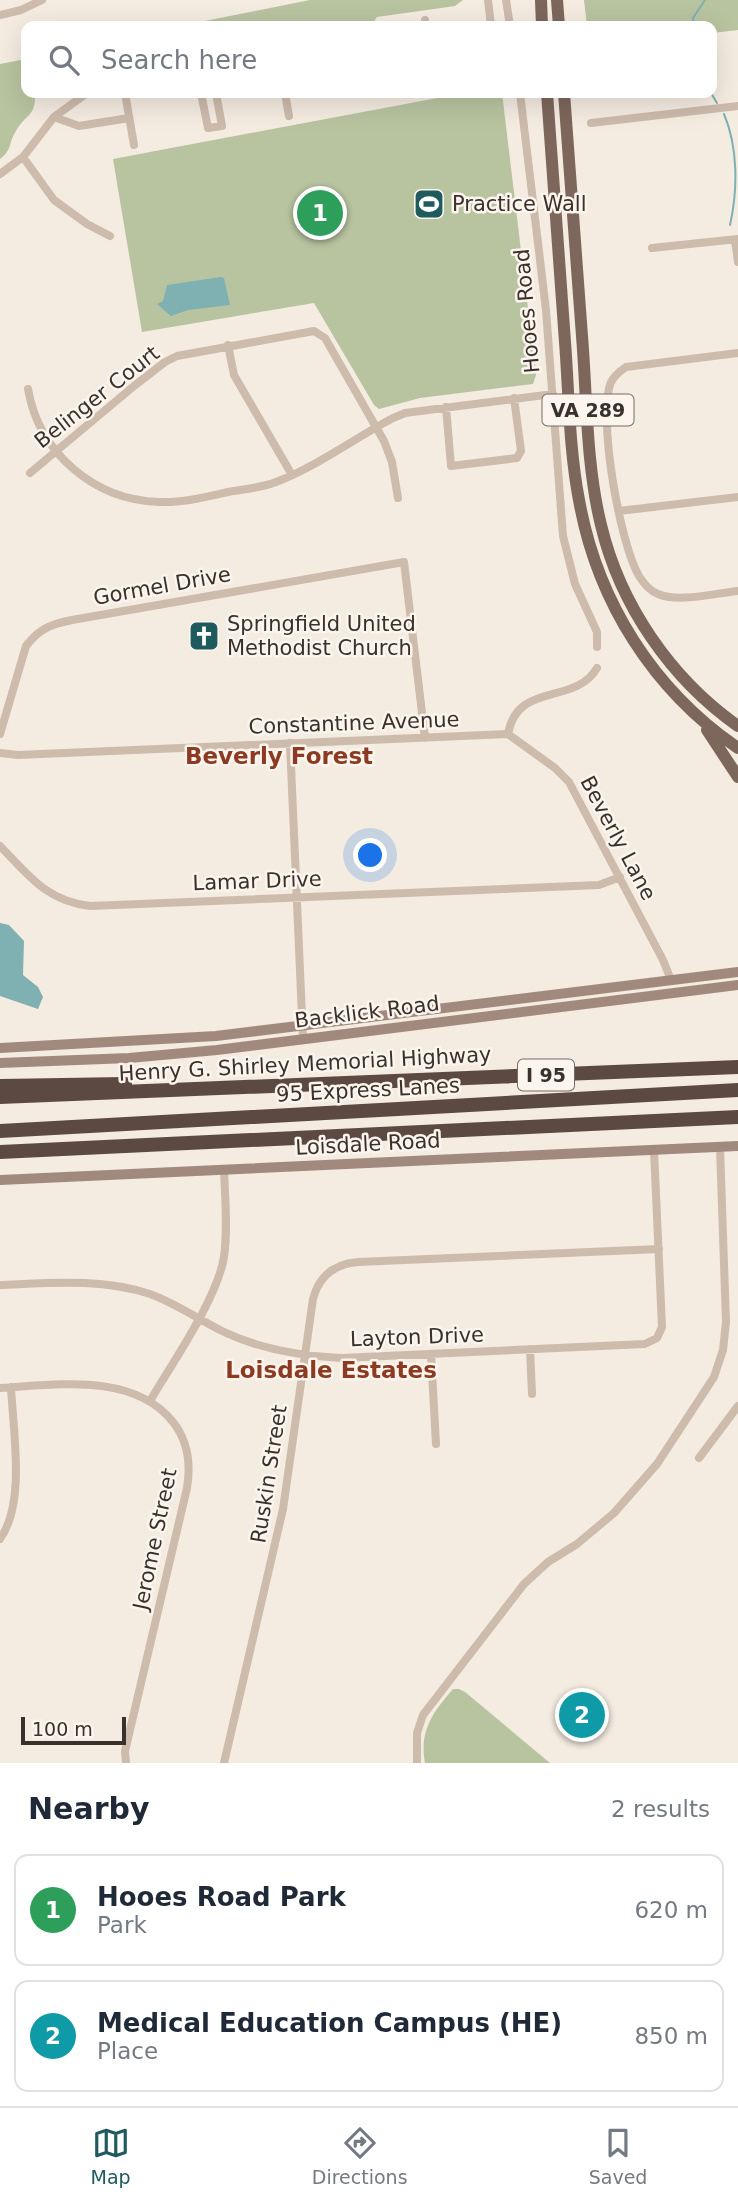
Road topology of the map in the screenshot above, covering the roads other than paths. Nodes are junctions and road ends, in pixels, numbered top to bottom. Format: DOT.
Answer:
graph roads {
  1 [pos="42,0"];
  2 [pos="488,0"];
  3 [pos="506,0"];
  4 [pos="541,0"];
  5 [pos="557,0"];
  6 [pos="0,15"];
  7 [pos="490,21"];
  8 [pos="509,21"];
  9 [pos="542,21"];
  10 [pos="559,21"];
  11 [pos="80,98"];
  12 [pos="126,98"];
  13 [pos="202,98"];
  14 [pos="217,98"];
  15 [pos="286,98"];
  16 [pos="521,98"];
  17 [pos="547,98"];
  18 [pos="564,98"];
  19 [pos="738,106"];
  20 [pos="289,116"];
  21 [pos="54,117"];
  22 [pos="129,118"];
  23 [pos="591,123"];
  24 [pos="134,145"];
  25 [pos="23,158"];
  26 [pos="0,174"];
  27 [pos="110,236"];
  28 [pos="737,239"];
  29 [pos="652,248"];
  30 [pos="738,262"];
  31 [pos="228,345"];
  32 [pos="738,353"];
  33 [pos="28,389"];
  34 [pos="552,394"];
  35 [pos="514,398"];
  36 [pos="446,407"];
  37 [pos="376,426"];
  38 [pos="56,451"];
  39 [pos="30,473"];
  40 [pos="292,475"];
  41 [pos="738,497"];
  42 [pos="398,498"];
  43 [pos="619,512"];
  44 [pos="738,591"];
  45 [pos="597,647"];
  46 [pos="597,668"];
  47 [pos="699,718"];
  48 [pos="738,726"];
  49 [pos="0,734"];
  50 [pos="508,734"];
  51 [pos="425,738"];
  52 [pos="290,743"];
  53 [pos="738,748"];
  54 [pos="0,753"];
  55 [pos="738,776"];
  56 [pos="0,846"];
  57 [pos="620,877"];
  58 [pos="296,897"];
  59 [pos="738,972"];
  60 [pos="671,980"];
  61 [pos="738,985"];
  62 [pos="302,1026"];
  63 [pos="303,1039"];
  64 [pos="0,1048"];
  65 [pos="0,1063"];
  66 [pos="738,1067"];
  67 [pos="308,1085"];
  68 [pos="0,1086"];
  69 [pos="738,1090"];
  70 [pos="0,1097"];
  71 [pos="627,1097"];
  72 [pos="738,1099"];
  73 [pos="738,1118"];
  74 [pos="660,1121"];
  75 [pos="738,1127"];
  76 [pos="0,1131"];
  77 [pos="738,1146"];
  78 [pos="720,1147"];
  79 [pos="654,1150"];
  80 [pos="0,1152"];
  81 [pos="224,1170"];
  82 [pos="0,1180"];
  83 [pos="659,1249"];
  84 [pos="0,1285"];
  85 [pos="198,1318"];
  86 [pos="530,1349"];
  87 [pos="431,1354"];
  88 [pos="305,1355"];
  89 [pos="11,1387"];
  90 [pos="0,1388"];
  91 [pos="532,1394"];
  92 [pos="150,1401"];
  93 [pos="738,1406"];
  94 [pos="436,1444"];
  95 [pos="699,1458"];
  96 [pos="0,1539"];
  97 [pos="126,1763"];
  98 [pos="224,1763"];
  99 [pos="417,1763"];
  1 -- 6 [label="street"];
  2 -- 7 [label="street"];
  3 -- 8 [label="street"];
  4 -- 9 [label="main road"];
  5 -- 10 [label="main road"];
  11 -- 21 [label="street"];
  12 -- 22 [label="street"];
  13 -- 14 [label="street"];
  15 -- 20 [label="street"];
  16 -- 34 [label="street, Hooes Road"];
  17 -- 47 [label="main road, VA 289"];
  18 -- 48 [label="main road, VA 289"];
  19 -- 23 [label="street"];
  21 -- 22 [label="street"];
  21 -- 25 [label="street"];
  22 -- 24 [label="street"];
  25 -- 26 [label="street"];
  25 -- 27 [label="street"];
  28 -- 29 [label="street"];
  28 -- 30 [label="street"];
  31 -- 37 [label="street, Belinger Court"];
  31 -- 38 [label="street, Belinger Court"];
  31 -- 40 [label="street"];
  32 -- 43 [label="street"];
  33 -- 38 [label="street"];
  34 -- 35 [label="street"];
  34 -- 45 [label="street, Hooes Road"];
  35 -- 36 [label="street"];
  35 -- 36 [label="street"];
  36 -- 37 [label="street"];
  37 -- 40 [label="street"];
  37 -- 42 [label="street"];
  38 -- 39 [label="street, Belinger Court"];
  38 -- 40 [label="street"];
  41 -- 43 [label="street"];
  43 -- 44 [label="street"];
  46 -- 50 [label="street"];
  47 -- 53 [label="main road, VA 289"];
  47 -- 55 [label="main road"];
  49 -- 51 [label="street, Gormel Drive"];
  50 -- 51 [label="street, Constantine Avenue"];
  50 -- 57 [label="street, Beverly Lane"];
  51 -- 52 [label="street, Constantine Avenue"];
  52 -- 54 [label="street, Constantine Avenue"];
  52 -- 58 [label="street"];
  56 -- 58 [label="street, Lamar Drive"];
  57 -- 58 [label="street, Lamar Drive"];
  57 -- 60 [label="street, Beverly Lane"];
  58 -- 62 [label="street"];
  59 -- 60 [label="main road, Backlick Road"];
  60 -- 62 [label="main road, Backlick Road"];
  61 -- 63 [label="main road, Backlick Road"];
  62 -- 63 [label="street"];
  62 -- 64 [label="main road, Backlick Road"];
  63 -- 65 [label="main road, Backlick Road"];
  66 -- 67 [label="highway, Henry G. Shirley Memorial Highway / I 95"];
  67 -- 68 [label="highway"];
  67 -- 70 [label="highway, Henry G. Shirley Memorial Highway / I 95"];
  69 -- 71 [label="highway, 95 Express Lanes"];
  71 -- 72 [label="highway"];
  71 -- 76 [label="highway, 95 Express Lanes"];
  73 -- 74 [label="highway"];
  74 -- 75 [label="highway"];
  74 -- 80 [label="highway"];
  77 -- 78 [label="main road, Loisdale Road"];
  78 -- 79 [label="main road, Loisdale Road"];
  78 -- 99 [label="street"];
  79 -- 81 [label="main road, Loisdale Road"];
  79 -- 83 [label="street, Layton Drive"];
  81 -- 82 [label="main road, Loisdale Road"];
  81 -- 85 [label="street"];
  83 -- 86 [label="street, Layton Drive"];
  83 -- 88 [label="street, Ruskin Street"];
  84 -- 85 [label="street, Layton Drive"];
  85 -- 88 [label="street, Layton Drive"];
  85 -- 92 [label="street"];
  86 -- 87 [label="street, Layton Drive"];
  86 -- 91 [label="street"];
  87 -- 88 [label="street, Layton Drive"];
  87 -- 94 [label="street"];
  88 -- 98 [label="street, Ruskin Street"];
  89 -- 90 [label="street, Jerome Street"];
  89 -- 92 [label="street, Jerome Street"];
  89 -- 96 [label="street"];
  92 -- 97 [label="street, Jerome Street"];
  93 -- 95 [label="street"];
}
